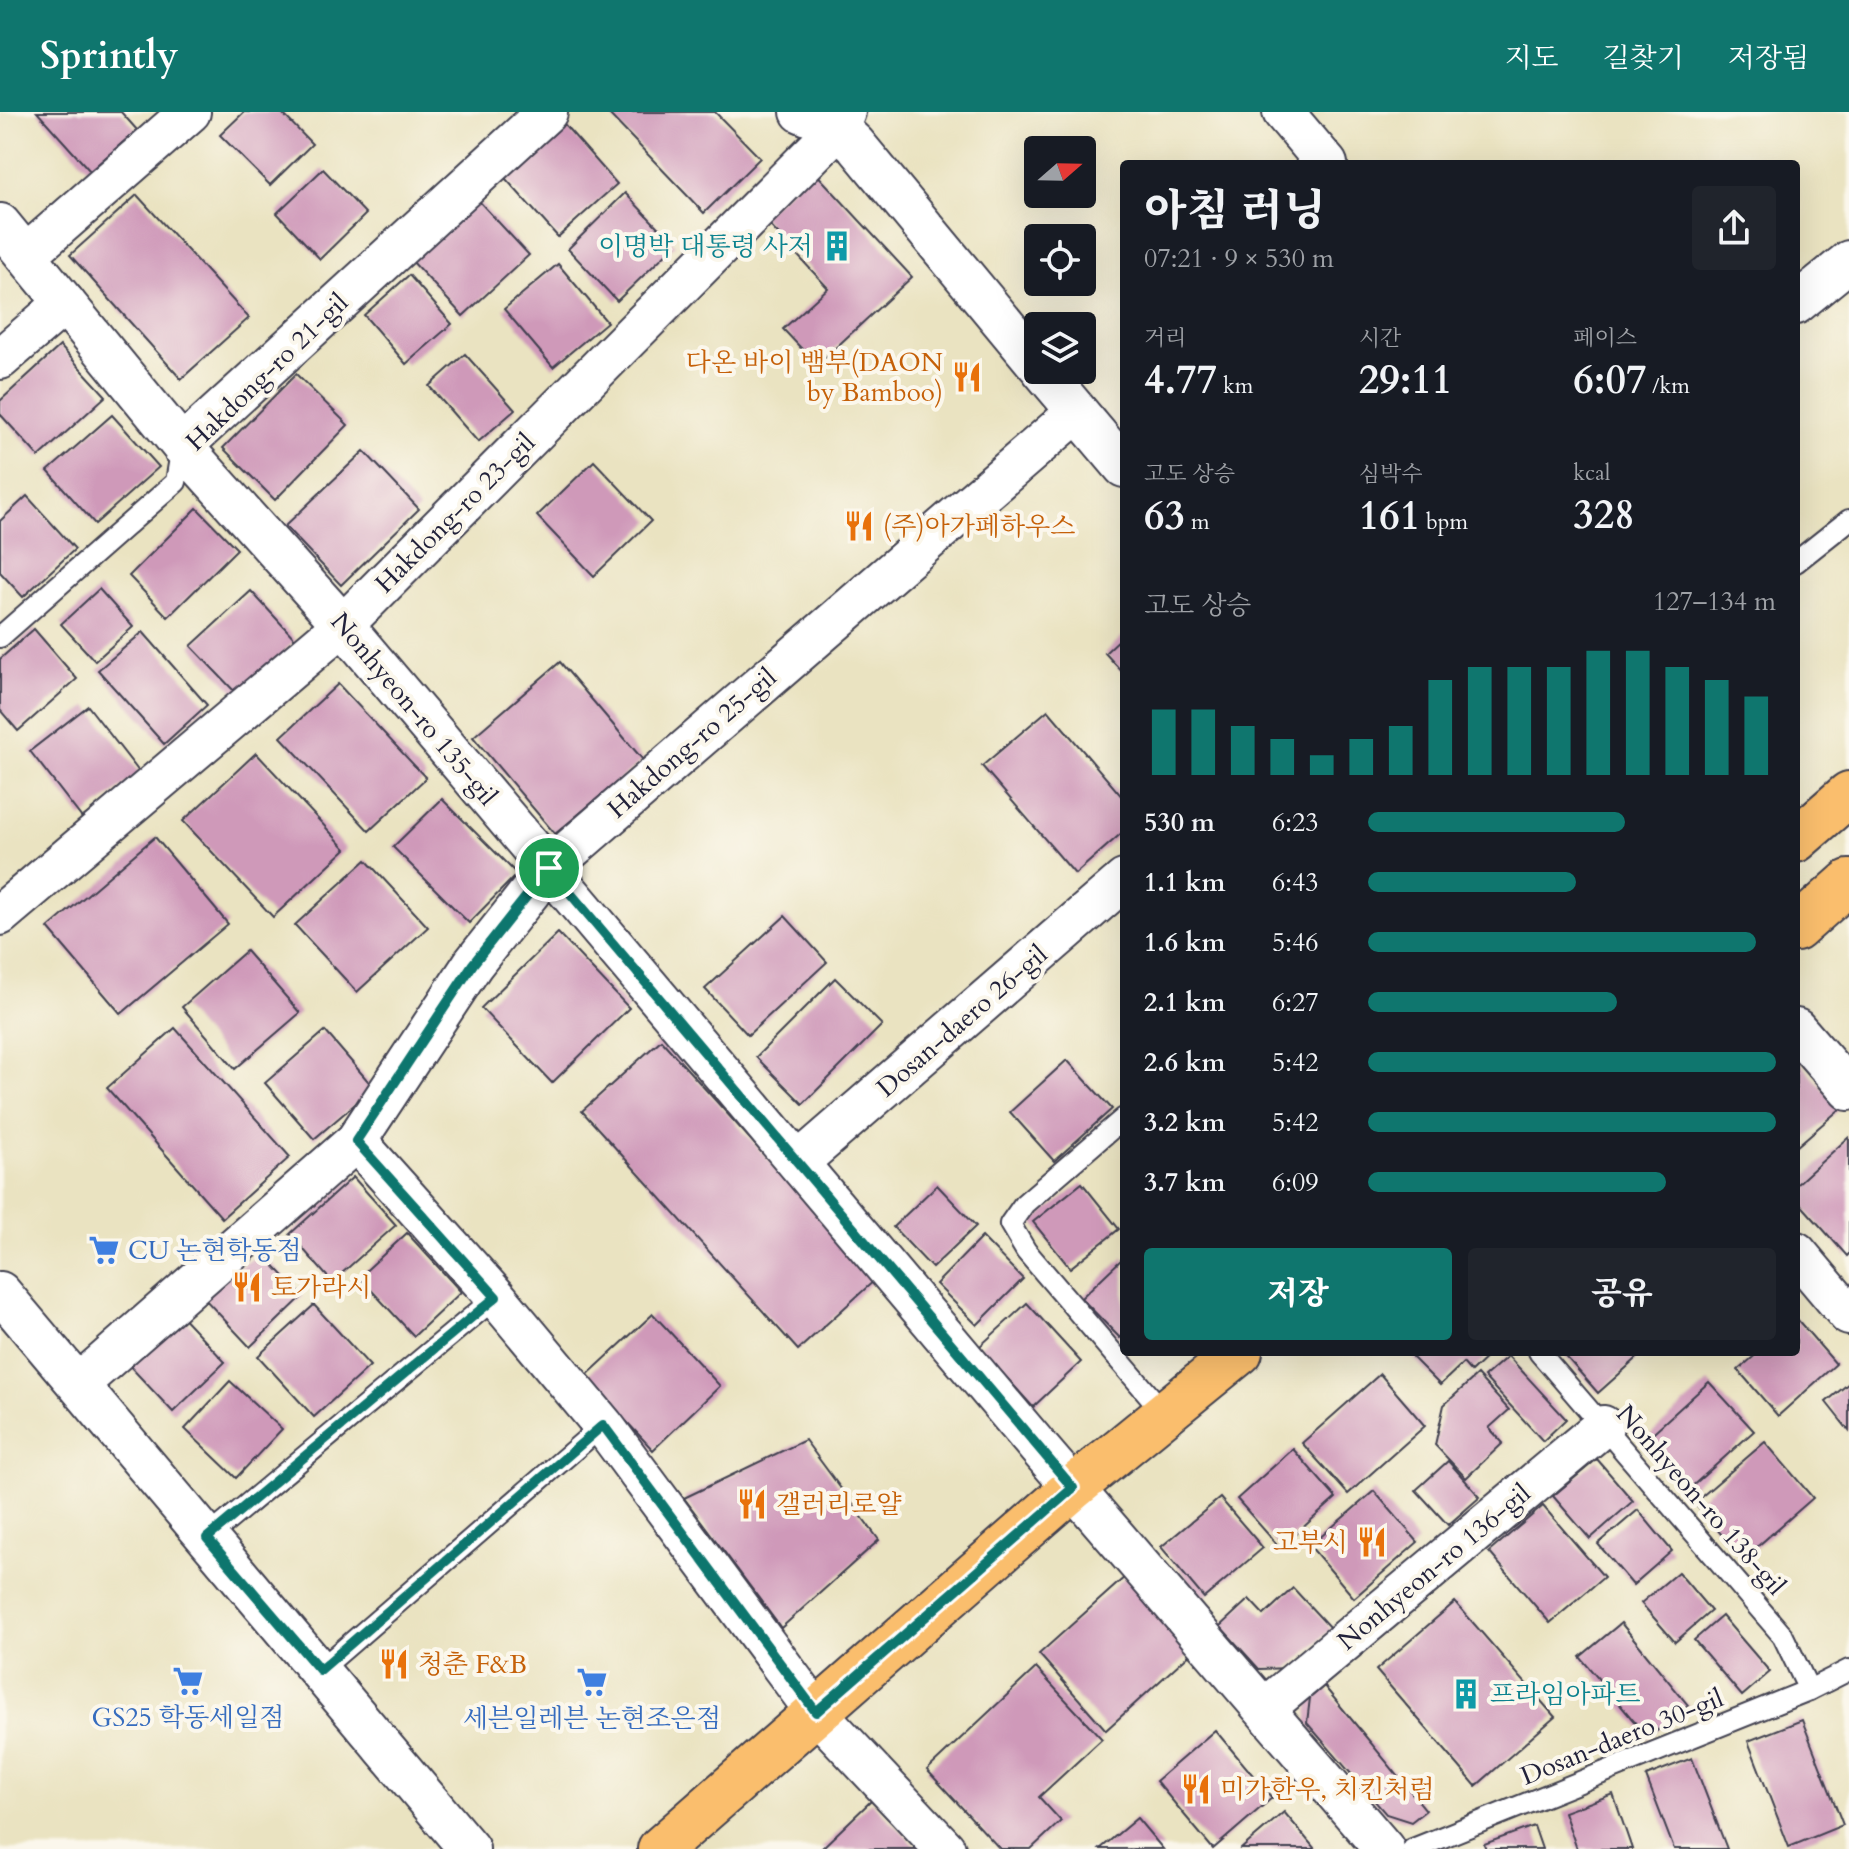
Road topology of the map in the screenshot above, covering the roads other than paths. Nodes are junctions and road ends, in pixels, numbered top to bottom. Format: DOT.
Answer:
graph roads {
  1 [pos="190,112"];
  2 [pos="547,112"];
  3 [pos="801,112"];
  4 [pos="1283,112"];
  5 [pos="842,120"];
  6 [pos="1324,160"];
  7 [pos="0,224"];
  8 [pos="26,255"];
  9 [pos="1849,261"];
  10 [pos="1800,301"];
  11 [pos="65,303"];
  12 [pos="1024,348"];
  13 [pos="0,359"];
  14 [pos="1054,384"];
  15 [pos="1077,412"];
  16 [pos="182,446"];
  17 [pos="1120,462"];
  18 [pos="1849,520"];
  19 [pos="1800,559"];
  20 [pos="343,625"];
  21 [pos="0,637"];
  22 [pos="1849,794"];
  23 [pos="1800,837"];
  24 [pos="549,868"];
  25 [pos="1849,882"];
  26 [pos="1120,883"];
  27 [pos="0,915"];
  28 [pos="1800,925"];
  29 [pos="1800,1034"];
  30 [pos="1849,1090"];
  31 [pos="1120,1121"];
  32 [pos="356,1141"];
  33 [pos="800,1161"];
  34 [pos="1800,1257"];
  35 [pos="0,1292"];
  36 [pos="496,1297"];
  37 [pos="1849,1315"];
  38 [pos="1235,1356"];
  39 [pos="1542,1356"];
  40 [pos="80,1383"];
  41 [pos="1165,1414"];
  42 [pos="603,1425"];
  43 [pos="1603,1426"];
  44 [pos="1073,1488"];
  45 [pos="207,1538"];
  46 [pos="320,1670"];
  47 [pos="1849,1670"];
  48 [pos="1809,1690"];
  49 [pos="1265,1708"];
  50 [pos="816,1712"];
  51 [pos="469,1849"];
  52 [pos="660,1849"];
  53 [pos="945,1849"];
  54 [pos="1384,1849"];
  55 [pos="1413,1849"];
  1 -- 8 [label="street"];
  2 -- 16 [label="street, Hakdong-ro 21-gil"];
  3 -- 5 [label="street"];
  4 -- 6 [label="street"];
  5 -- 12 [label="street"];
  5 -- 20 [label="street, Hakdong-ro 23-gil"];
  7 -- 8 [label="street, Nonhyeon-ro 135-gil"];
  8 -- 11 [label="street, Nonhyeon-ro 135-gil"];
  9 -- 10 [label="street"];
  11 -- 13 [label="street"];
  11 -- 16 [label="street, Nonhyeon-ro 135-gil"];
  14 -- 15 [label="street"];
  15 -- 17 [label="street"];
  15 -- 24 [label="street, Hakdong-ro 25-gil"];
  16 -- 20 [label="street, Nonhyeon-ro 135-gil"];
  16 -- 21 [label="lane, Hakdong-ro 21-gil"];
  18 -- 19 [label="lane"];
  20 -- 24 [label="street, Nonhyeon-ro 135-gil"];
  20 -- 27 [label="street, Hakdong-ro 23-gil"];
  22 -- 23 [label="main road"];
  24 -- 32 [label="street, Hakdong-ro 25-gil"];
  24 -- 33 [label="street, Nonhyeon-ro 135-gil"];
  25 -- 28 [label="main road"];
  26 -- 33 [label="street, Dosan-daero 26-gil"];
  29 -- 30 [label="street"];
  31 -- 41 [label="lane"];
  32 -- 36 [label="street"];
  32 -- 40 [label="street, Hakdong-ro 25-gil"];
  33 -- 44 [label="street, Nonhyeon-ro 135-gil"];
  34 -- 37 [label="street"];
  35 -- 40 [label="street"];
  36 -- 42 [label="street"];
  36 -- 45 [label="lane"];
  38 -- 41 [label="main road"];
  39 -- 43 [label="lane, Nonhyeon-ro 138-gil"];
  40 -- 45 [label="street"];
  41 -- 44 [label="main road"];
  42 -- 46 [label="lane"];
  42 -- 50 [label="street"];
  43 -- 48 [label="lane, Nonhyeon-ro 138-gil"];
  43 -- 49 [label="street, Nonhyeon-ro 136-gil"];
  44 -- 49 [label="street"];
  44 -- 50 [label="main road"];
  45 -- 46 [label="street"];
  46 -- 51 [label="street"];
  47 -- 48 [label="lane, Dosan-daero 30-gil"];
  48 -- 55 [label="lane, Dosan-daero 30-gil"];
  49 -- 54 [label="street"];
  50 -- 52 [label="main road"];
  50 -- 53 [label="street"];
}
